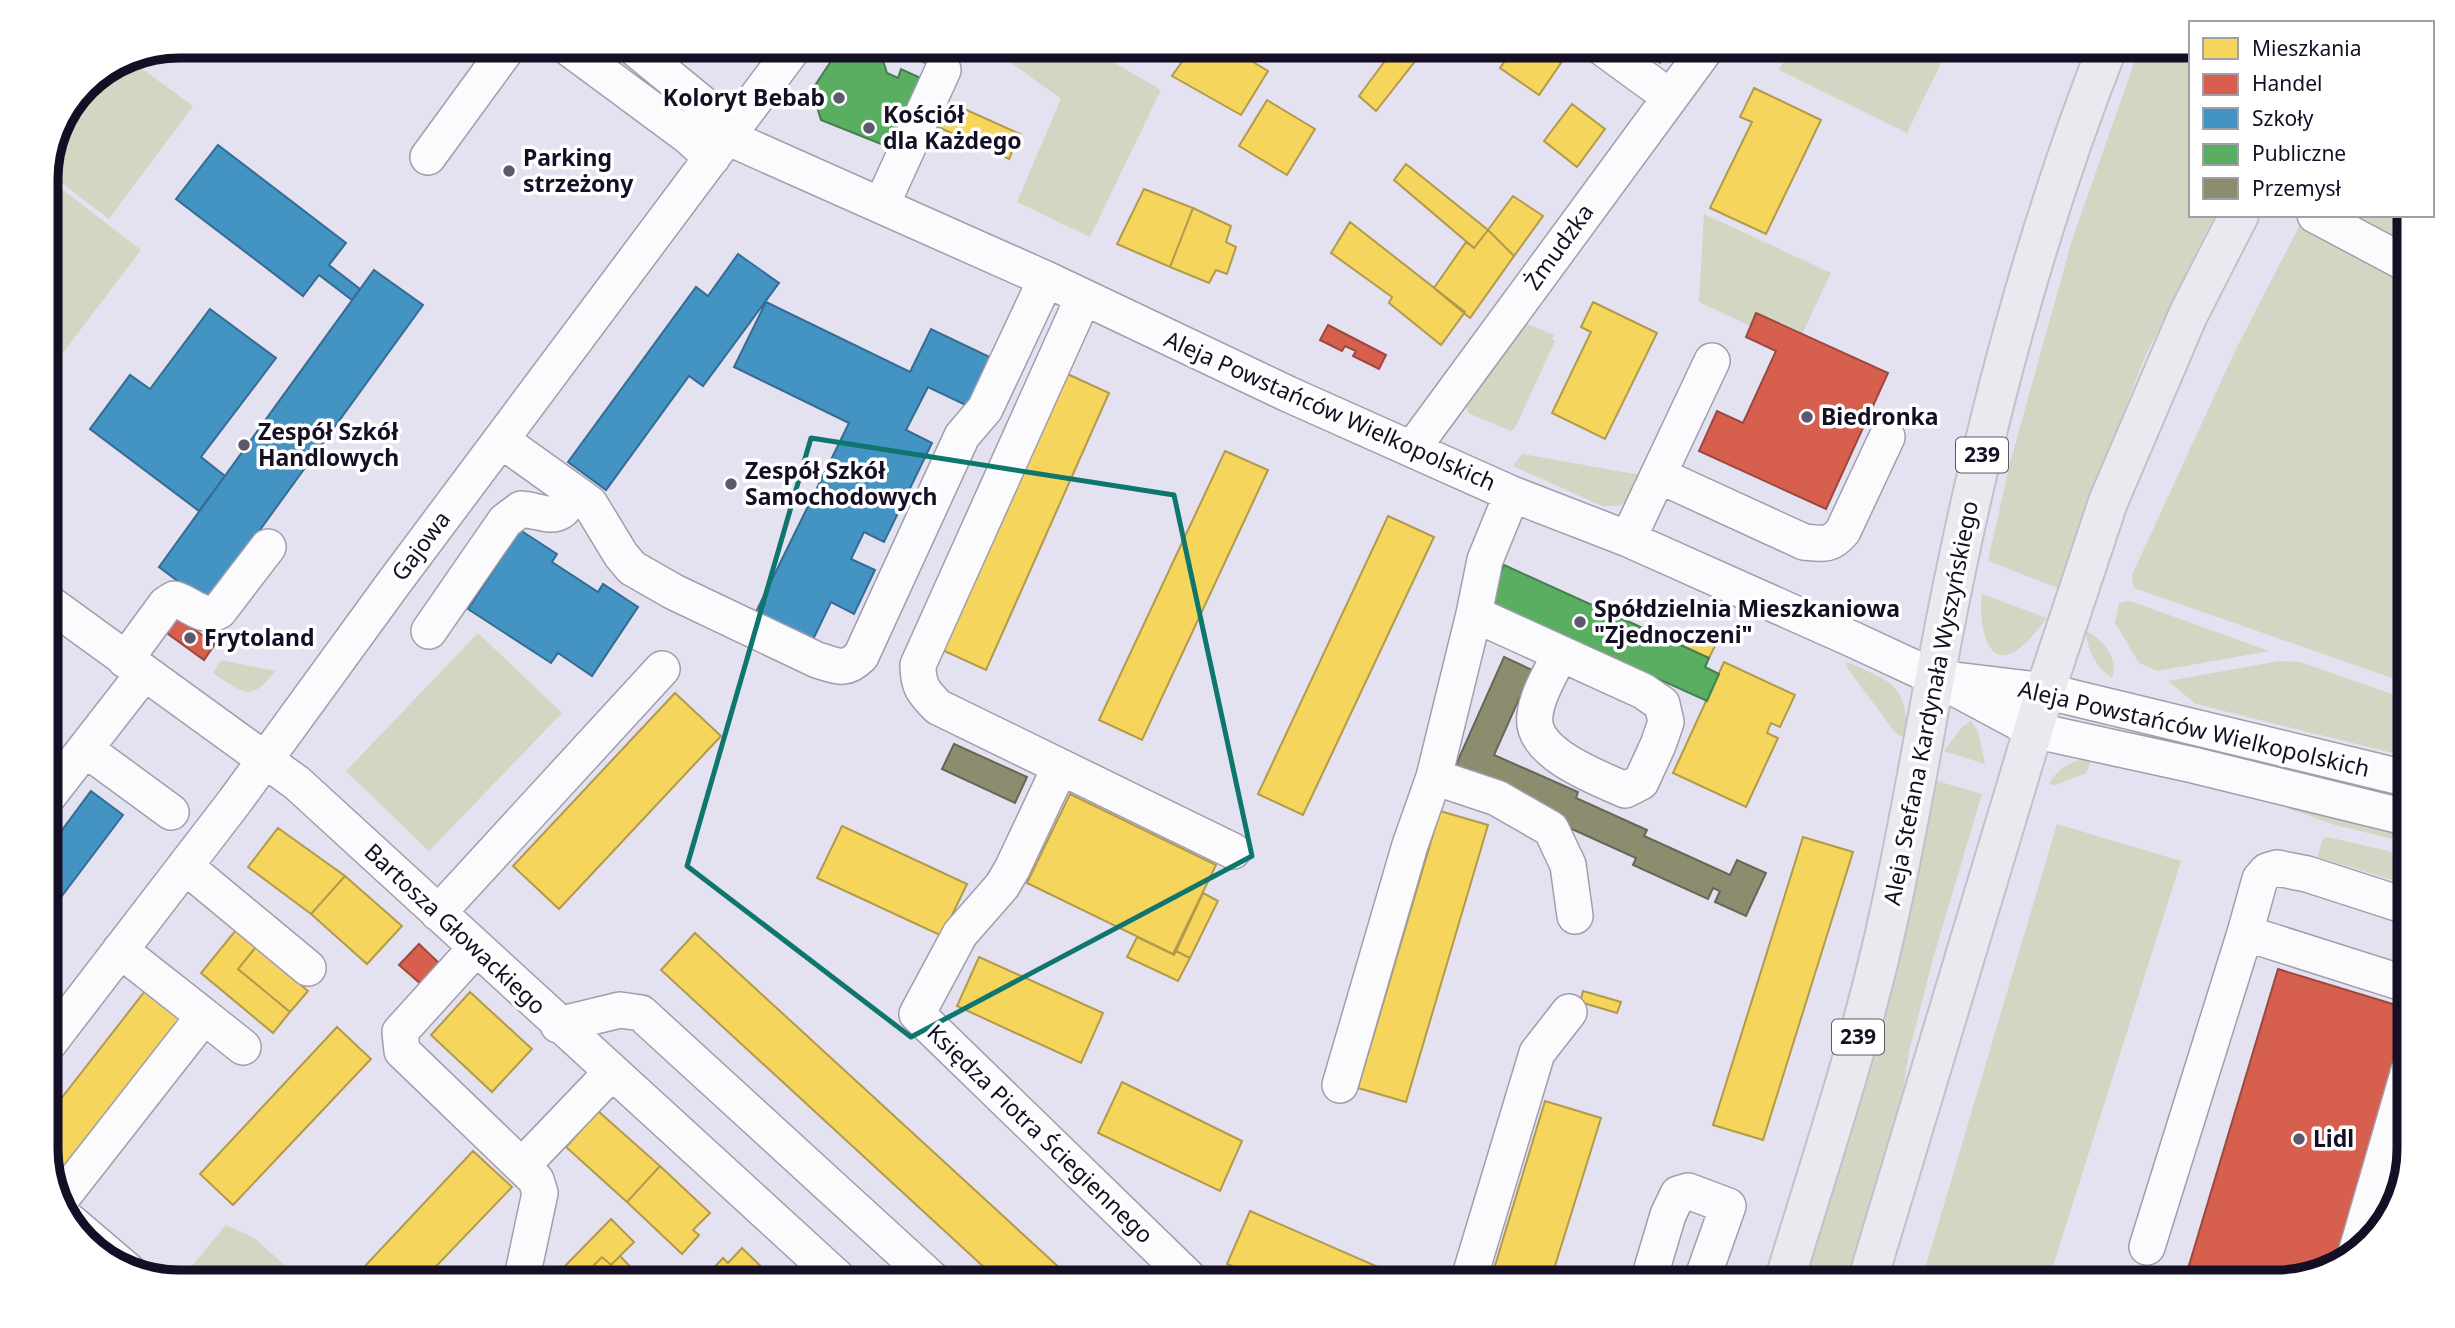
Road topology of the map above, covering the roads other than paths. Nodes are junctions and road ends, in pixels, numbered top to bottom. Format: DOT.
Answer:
graph roads {
  1 [pos="500,58"];
  2 [pos="582,58"];
  3 [pos="647,58"];
  4 [pos="786,58"];
  5 [pos="1616,58"];
  6 [pos="1699,58"];
  7 [pos="2104,58"];
  8 [pos="943,70"];
  9 [pos="1670,97"];
  10 [pos="720,147"];
  11 [pos="428,157"];
  12 [pos="882,205"];
  13 [pos="2238,217"];
  14 [pos="2319,217"];
  15 [pos="2397,259"];
  16 [pos="1045,279"];
  17 [pos="1083,298"];
  18 [pos="1712,361"];
  19 [pos="1887,437"];
  20 [pos="500,440"];
  21 [pos="1412,449"];
  22 [pos="1658,475"];
  23 [pos="568,488"];
  24 [pos="1512,494"];
  25 [pos="1628,539"];
  26 [pos="268,547"];
  27 [pos="58,610"];
  28 [pos="1474,614"];
  29 [pos="429,631"];
  30 [pos="1560,654"];
  31 [pos="135,666"];
  32 [pos="662,669"];
  33 [pos="1936,678"];
  34 [pos="2045,691"];
  35 [pos="2034,730"];
  36 [pos="85,749"];
  37 [pos="265,760"];
  38 [pos="1060,767"];
  39 [pos="2397,776"];
  40 [pos="1434,778"];
  41 [pos="58,784"];
  42 [pos="171,812"];
  43 [pos="2397,815"];
  44 [pos="1233,851"];
  45 [pos="185,866"];
  46 [pos="2397,903"];
  47 [pos="438,913"];
  48 [pos="1575,916"];
  49 [pos="2245,933"];
  50 [pos="476,948"];
  51 [pos="120,950"];
  52 [pos="308,968"];
  53 [pos="2397,981"];
  54 [pos="1569,1012"];
  55 [pos="204,1016"];
  56 [pos="558,1024"];
  57 [pos="58,1031"];
  58 [pos="243,1047"];
  59 [pos="611,1073"];
  60 [pos="1340,1084"];
  61 [pos="2397,1111"];
  62 [pos="522,1166"];
  63 [pos="66,1193"];
  64 [pos="2361,1235"];
  65 [pos="2147,1247"];
  66 [pos="524,1270"];
  67 [pos="828,1270"];
  68 [pos="922,1270"];
  69 [pos="1180,1270"];
  70 [pos="1472,1270"];
  71 [pos="1652,1270"];
  72 [pos="1706,1270"];
  73 [pos="1788,1270"];
  74 [pos="1871,1270"];
  1 -- 11 [label="street"];
  2 -- 10 [label="street"];
  3 -- 10 [label="street"];
  4 -- 10 [label="street, Gajowa"];
  5 -- 9 [label="street"];
  6 -- 9 [label="street, Żmudzka"];
  7 -- 33 [label="main road, Aleja Stefana Kardynała Wyszyńskiego / 239"];
  8 -- 12 [label="street"];
  9 -- 21 [label="street, Żmudzka"];
  10 -- 12 [label="street, Aleja Powstańców Wielkopolskich"];
  10 -- 20 [label="street, Gajowa"];
  12 -- 16 [label="street, Aleja Powstańców Wielkopolskich"];
  13 -- 34 [label="main road"];
  14 -- 15 [label="street"];
  16 -- 17 [label="street, Aleja Powstańców Wielkopolskich"];
  16 -- 23 [label="street"];
  17 -- 21 [label="street, Aleja Powstańców Wielkopolskich"];
  17 -- 38 [label="street"];
  18 -- 22 [label="street"];
  19 -- 22 [label="street"];
  20 -- 23 [label="street"];
  20 -- 37 [label="street, Gajowa"];
  21 -- 24 [label="street, Aleja Powstańców Wielkopolskich"];
  22 -- 25 [label="street"];
  23 -- 29 [label="street"];
  24 -- 25 [label="street, Aleja Powstańców Wielkopolskich"];
  24 -- 28 [label="street"];
  25 -- 33 [label="street, Aleja Powstańców Wielkopolskich"];
  26 -- 31 [label="street"];
  27 -- 31 [label="street, Bartosza Głowackiego"];
  28 -- 30 [label="street"];
  28 -- 40 [label="street"];
  31 -- 36 [label="street"];
  31 -- 37 [label="street, Bartosza Głowackiego"];
  32 -- 47 [label="street"];
  33 -- 34 [label="street, Aleja Powstańców Wielkopolskich"];
  33 -- 35 [label="street, Aleja Powstańców Wielkopolskich"];
  33 -- 73 [label="main road, Aleja Stefana Kardynała Wyszyńskiego / 239"];
  34 -- 35 [label="main road"];
  34 -- 39 [label="street, Aleja Powstańców Wielkopolskich"];
  35 -- 43 [label="street, Aleja Powstańców Wielkopolskich"];
  35 -- 74 [label="main road"];
  36 -- 41 [label="street"];
  36 -- 42 [label="street"];
  37 -- 45 [label="street, Gajowa"];
  37 -- 47 [label="street, Bartosza Głowackiego"];
  38 -- 44 [label="street"];
  38 -- 69 [label="street, Księdza Piotra Ściegiennego"];
  40 -- 48 [label="street"];
  40 -- 60 [label="street"];
  45 -- 51 [label="street, Gajowa"];
  45 -- 52 [label="street"];
  46 -- 49 [label="street"];
  47 -- 50 [label="street, Bartosza Głowackiego"];
  49 -- 53 [label="street"];
  49 -- 65 [label="street"];
  50 -- 56 [label="street, Bartosza Głowackiego"];
  50 -- 62 [label="street"];
  51 -- 55 [label="street"];
  51 -- 57 [label="street, Gajowa"];
  54 -- 70 [label="street"];
  55 -- 58 [label="street"];
  55 -- 63 [label="street"];
  56 -- 59 [label="street, Bartosza Głowackiego"];
  56 -- 68 [label="street"];
  59 -- 62 [label="street"];
  59 -- 67 [label="street, Bartosza Głowackiego"];
  61 -- 64 [label="street"];
  62 -- 66 [label="street"];
  71 -- 72 [label="street"];
}
